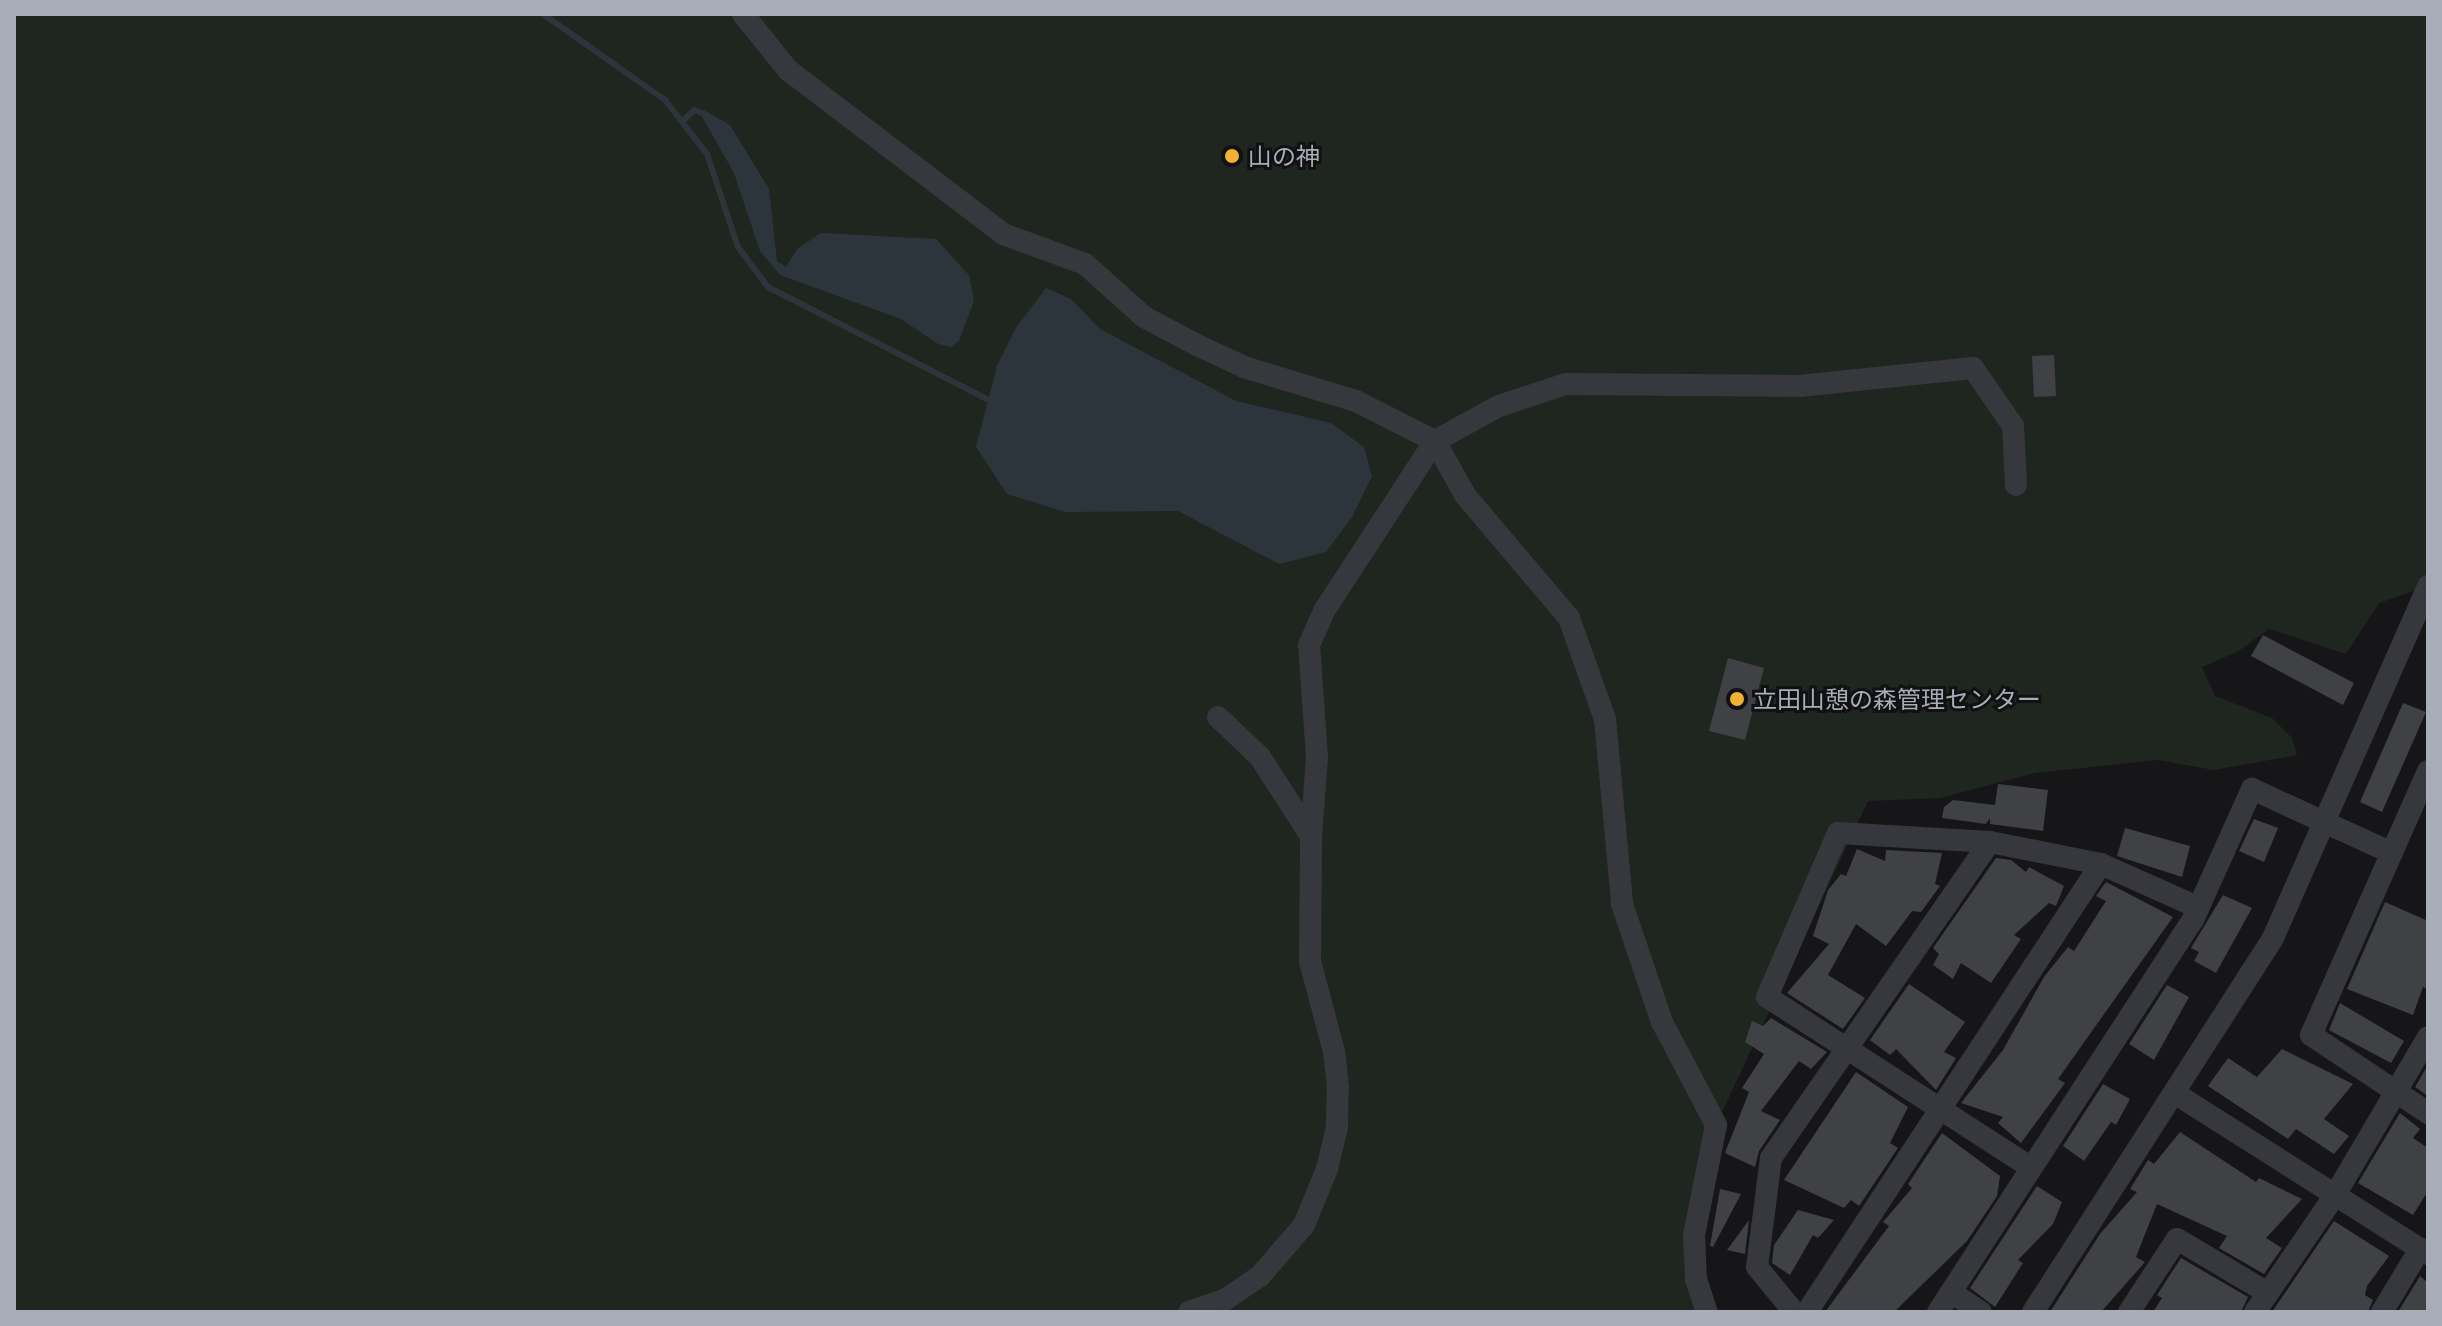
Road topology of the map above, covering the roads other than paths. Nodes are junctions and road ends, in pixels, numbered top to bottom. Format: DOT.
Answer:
graph roads {
  1 [pos="743,14"];
  2 [pos="1435,441"];
  3 [pos="2016,485"];
  4 [pos="2428,586"];
  5 [pos="1218,717"];
  6 [pos="2428,771"];
  7 [pos="2324,819"];
  8 [pos="1311,836"];
  9 [pos="1990,842"];
  10 [pos="2392,853"];
  11 [pos="2101,864"];
  12 [pos="2197,907"];
  13 [pos="2428,1037"];
  14 [pos="1850,1051"];
  15 [pos="2395,1091"];
  16 [pos="2176,1094"];
  17 [pos="1939,1108"];
  18 [pos="2428,1113"];
  19 [pos="2030,1167"];
  20 [pos="2335,1195"];
  21 [pos="2424,1252"];
  22 [pos="1951,1292"];
  23 [pos="2261,1302"];
  24 [pos="1189,1312"];
  25 [pos="1707,1312"];
  26 [pos="1794,1312"];
  27 [pos="1807,1312"];
  28 [pos="1938,1312"];
  29 [pos="1981,1312"];
  30 [pos="2033,1312"];
  31 [pos="2129,1312"];
  32 [pos="2382,1312"];
  1 -- 2 [label="street"];
  2 -- 3 [label="street"];
  2 -- 8 [label="street"];
  2 -- 25 [label="street"];
  4 -- 7 [label="street"];
  5 -- 8 [label="street"];
  6 -- 10 [label="street"];
  7 -- 10 [label="street"];
  7 -- 12 [label="street"];
  7 -- 16 [label="street"];
  8 -- 24 [label="street"];
  9 -- 11 [label="street"];
  9 -- 14 [label="street"];
  9 -- 14 [label="street"];
  10 -- 15 [label="street"];
  11 -- 12 [label="street"];
  11 -- 17 [label="street"];
  12 -- 19 [label="street"];
  13 -- 15 [label="street"];
  14 -- 17 [label="street"];
  14 -- 26 [label="street"];
  15 -- 18 [label="street"];
  15 -- 20 [label="street"];
  16 -- 20 [label="street"];
  16 -- 30 [label="street"];
  17 -- 19 [label="street"];
  17 -- 27 [label="street"];
  19 -- 22 [label="street"];
  20 -- 21 [label="street"];
  20 -- 23 [label="street"];
  21 -- 32 [label="street"];
  22 -- 28 [label="street"];
  22 -- 29 [label="street"];
  23 -- 31 [label="street"];
}
